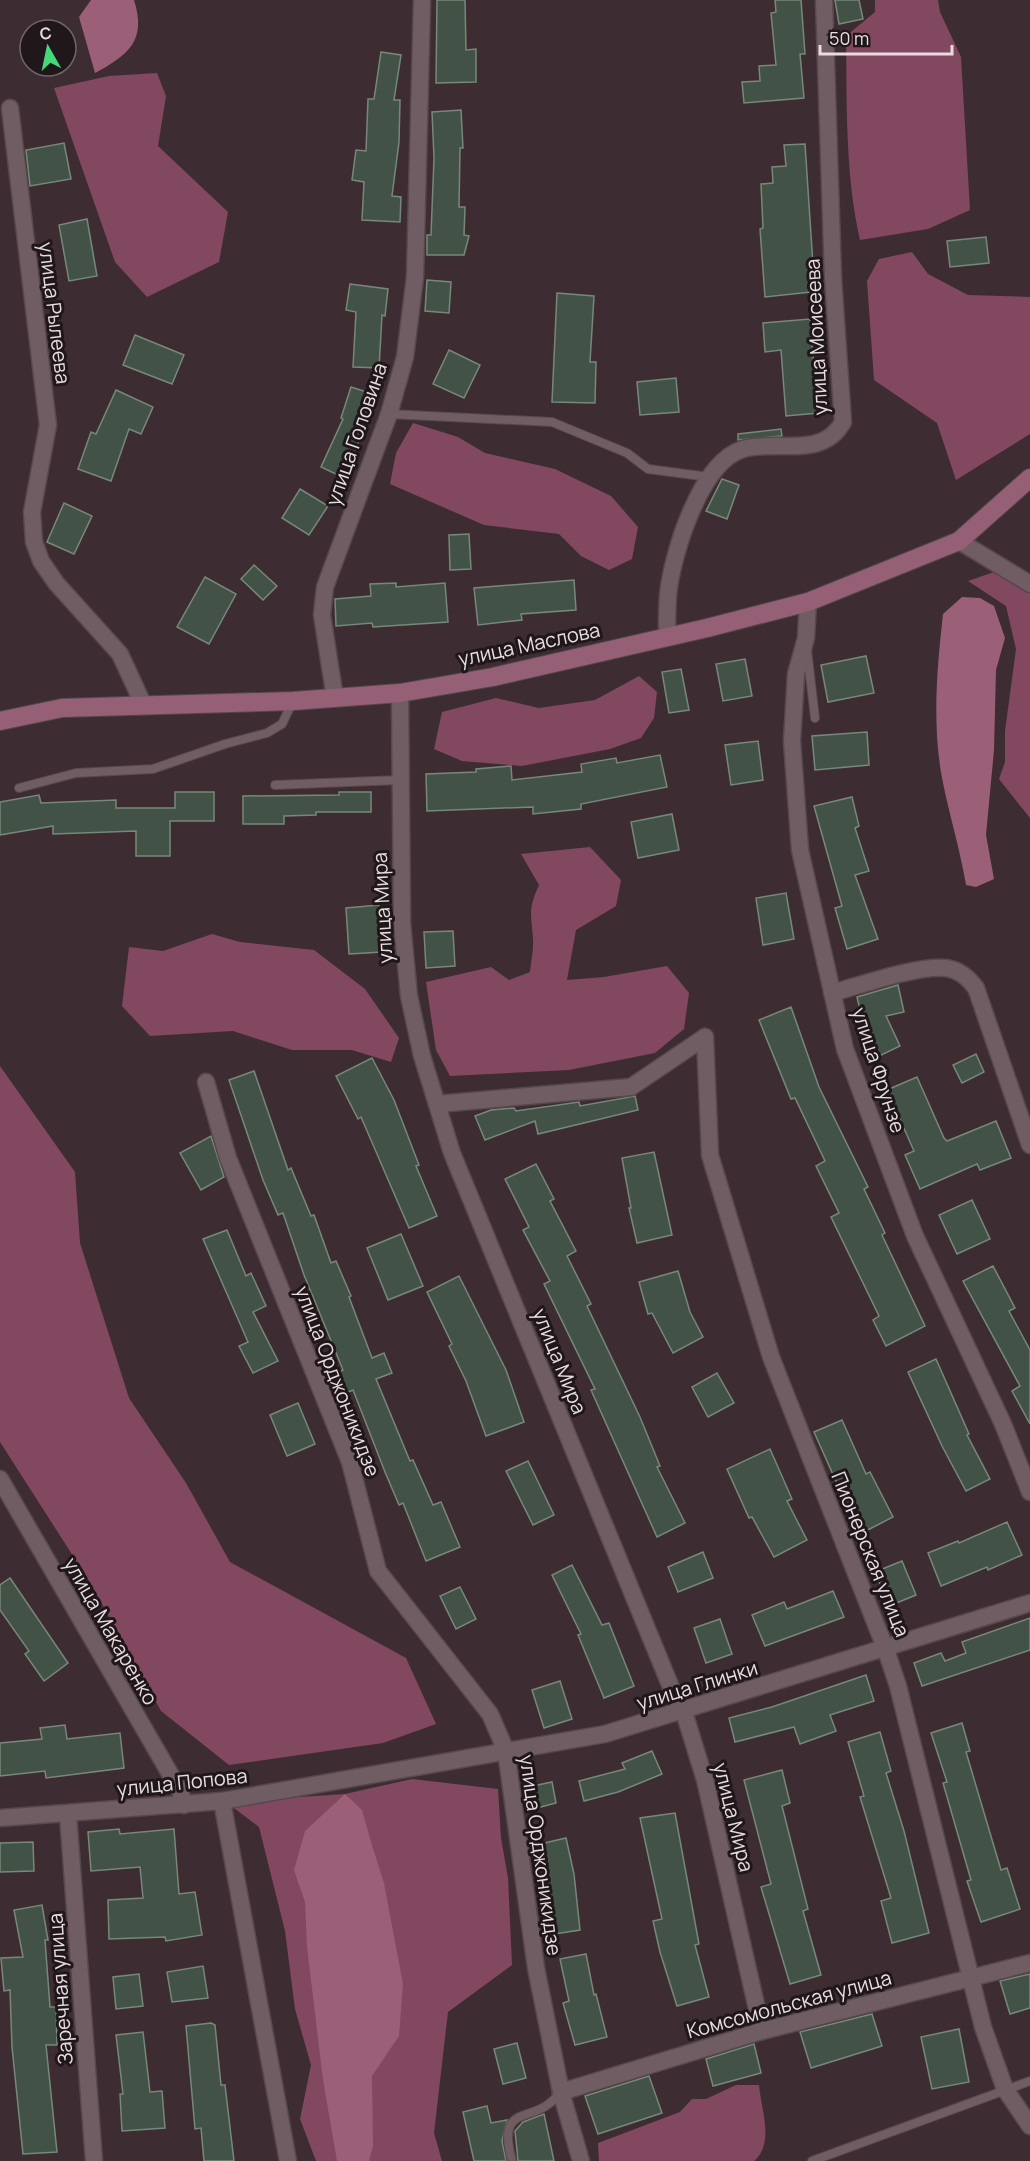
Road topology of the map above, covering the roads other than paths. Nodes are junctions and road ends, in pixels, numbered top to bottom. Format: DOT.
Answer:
graph roads {
  1 [pos="422,0"];
  2 [pos="824,0"];
  3 [pos="10,108"];
  4 [pos="389,414"];
  5 [pos="709,477"];
  6 [pos="1030,478"];
  7 [pos="958,541"];
  8 [pos="1030,584"];
  9 [pos="808,602"];
  10 [pos="666,637"];
  11 [pos="806,638"];
  12 [pos="400,693"];
  13 [pos="335,698"];
  14 [pos="292,701"];
  15 [pos="143,704"];
  16 [pos="815,718"];
  17 [pos="0,721"];
  18 [pos="399,780"];
  19 [pos="275,785"];
  20 [pos="19,789"];
  21 [pos="832,993"];
  22 [pos="207,1082"];
  23 [pos="437,1104"];
  24 [pos="1030,1145"];
  25 [pos="0,1479"];
  26 [pos="1030,1492"];
  27 [pos="1030,1603"];
  28 [pos="886,1650"];
  29 [pos="684,1712"];
  30 [pos="506,1751"];
  31 [pos="368,1776"];
  32 [pos="222,1801"];
  33 [pos="184,1805"];
  34 [pos="68,1815"];
  35 [pos="0,1818"];
  36 [pos="1030,1963"];
  37 [pos="969,1978"];
  38 [pos="762,2031"];
  39 [pos="1030,2081"];
  40 [pos="1005,2089"];
  41 [pos="561,2092"];
  42 [pos="1030,2126"];
  43 [pos="94,2161"];
  44 [pos="288,2161"];
  45 [pos="512,2161"];
  46 [pos="581,2161"];
  47 [pos="812,2161"];
  1 -- 4 [label="street, улица Головина"];
  2 -- 5 [label="street, улица Моисеева"];
  3 -- 15 [label="street, улица Рылеева"];
  4 -- 5 [label="lane"];
  4 -- 13 [label="street, улица Головина"];
  5 -- 10 [label="street, улица Моисеева"];
  6 -- 7 [label="main road, улица Маслова"];
  7 -- 8 [label="street"];
  7 -- 9 [label="main road, улица Маслова"];
  9 -- 10 [label="main road, улица Маслова"];
  9 -- 11 [label="street, улица Фрунзе"];
  10 -- 12 [label="main road, улица Маслова"];
  11 -- 16 [label="lane"];
  11 -- 21 [label="street, улица Фрунзе"];
  12 -- 13 [label="main road, улица Маслова"];
  12 -- 18 [label="street, улица Мира"];
  13 -- 14 [label="main road, улица Маслова"];
  14 -- 15 [label="main road, улица Маслова"];
  14 -- 20 [label="lane"];
  15 -- 17 [label="main road, улица Маслова"];
  18 -- 19 [label="lane"];
  18 -- 23 [label="street, улица Мира"];
  21 -- 24 [label="street"];
  21 -- 26 [label="street, улица Фрунзе"];
  22 -- 30 [label="street, улица Орджоникидзе"];
  23 -- 28 [label="street, Пионерская улица"];
  23 -- 29 [label="street, улица Мира"];
  25 -- 33 [label="street, улица Макаренко"];
  27 -- 28 [label="street, улица Глинки"];
  28 -- 29 [label="street, улица Глинки"];
  28 -- 37 [label="street, Пионерская улица"];
  29 -- 30 [label="street, улица Глинки"];
  29 -- 38 [label="street, улица Мира"];
  30 -- 31 [label="street, улица Глинки"];
  30 -- 41 [label="street, улица Орджоникидзе"];
  31 -- 32 [label="street, улица Попова"];
  32 -- 33 [label="street, улица Попова"];
  32 -- 44 [label="street"];
  33 -- 34 [label="street, улица Попова"];
  34 -- 35 [label="street, улица Попова"];
  34 -- 43 [label="street, Заречная улица"];
  36 -- 37 [label="street, Комсомольская улица"];
  37 -- 38 [label="street, Комсомольская улица"];
  37 -- 40 [label="street, Пионерская улица"];
  38 -- 41 [label="street, Комсомольская улица"];
  39 -- 40 [label="lane"];
  40 -- 42 [label="street, Пионерская улица"];
  40 -- 47 [label="lane"];
  41 -- 45 [label="lane"];
  41 -- 46 [label="street, улица Орджоникидзе"];
}
